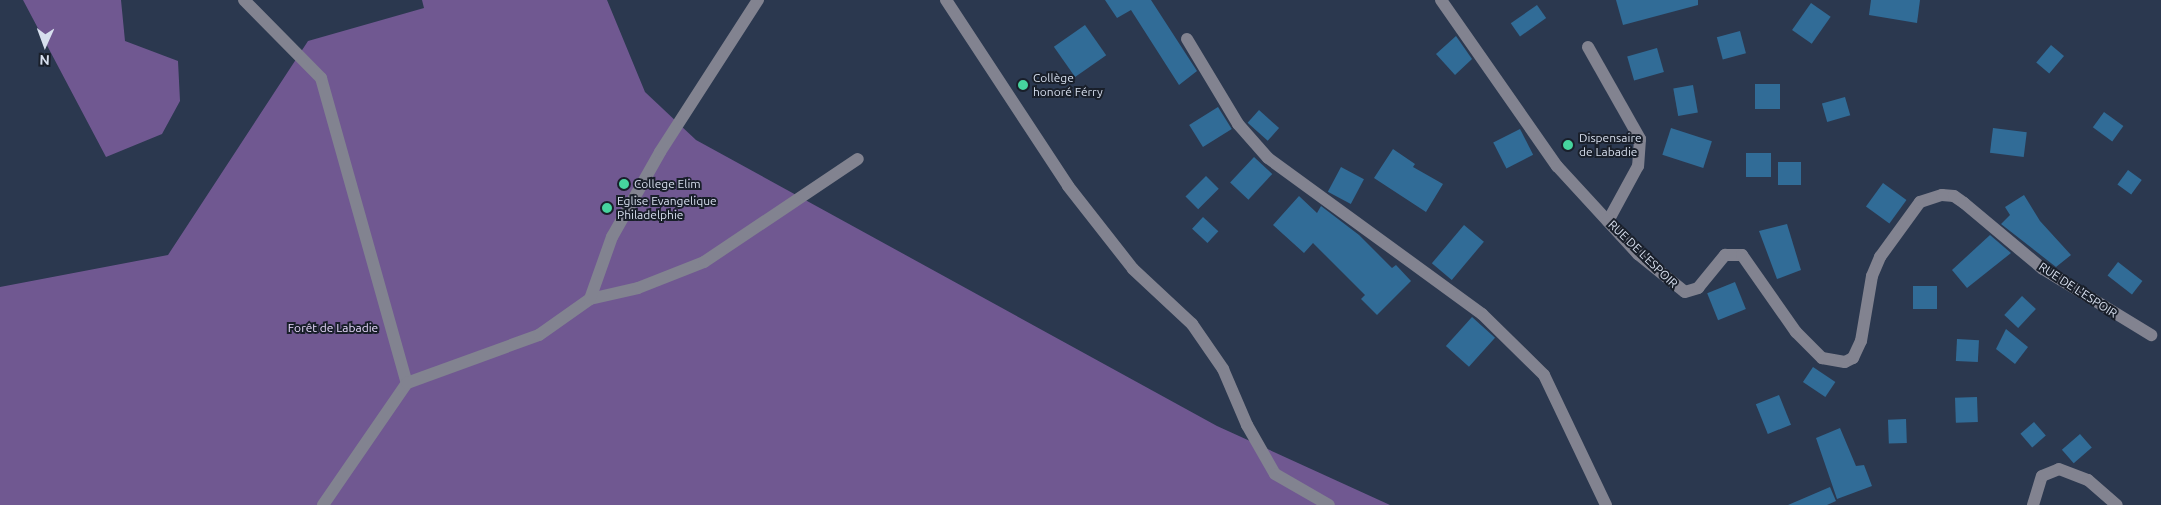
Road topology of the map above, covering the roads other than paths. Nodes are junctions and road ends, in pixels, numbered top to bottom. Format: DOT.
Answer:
graph roads {
  1 [pos="244,0"];
  2 [pos="758,0"];
  3 [pos="946,0"];
  4 [pos="1441,0"];
  5 [pos="1187,39"];
  6 [pos="1588,48"];
  7 [pos="858,159"];
  8 [pos="1608,221"];
  9 [pos="590,299"];
  10 [pos="2151,335"];
  11 [pos="407,382"];
  12 [pos="323,505"];
  13 [pos="1329,505"];
  14 [pos="1606,505"];
  15 [pos="2033,505"];
  16 [pos="2117,505"];
  1 -- 11 [label="street"];
  2 -- 9 [label="street"];
  3 -- 13 [label="street"];
  4 -- 8 [label="street, RUE DE L'ESPOIR"];
  5 -- 14 [label="street"];
  6 -- 8 [label="street"];
  7 -- 9 [label="street"];
  8 -- 10 [label="street, RUE DE L'ESPOIR"];
  9 -- 11 [label="street"];
  11 -- 12 [label="street"];
  15 -- 16 [label="street"];
}
